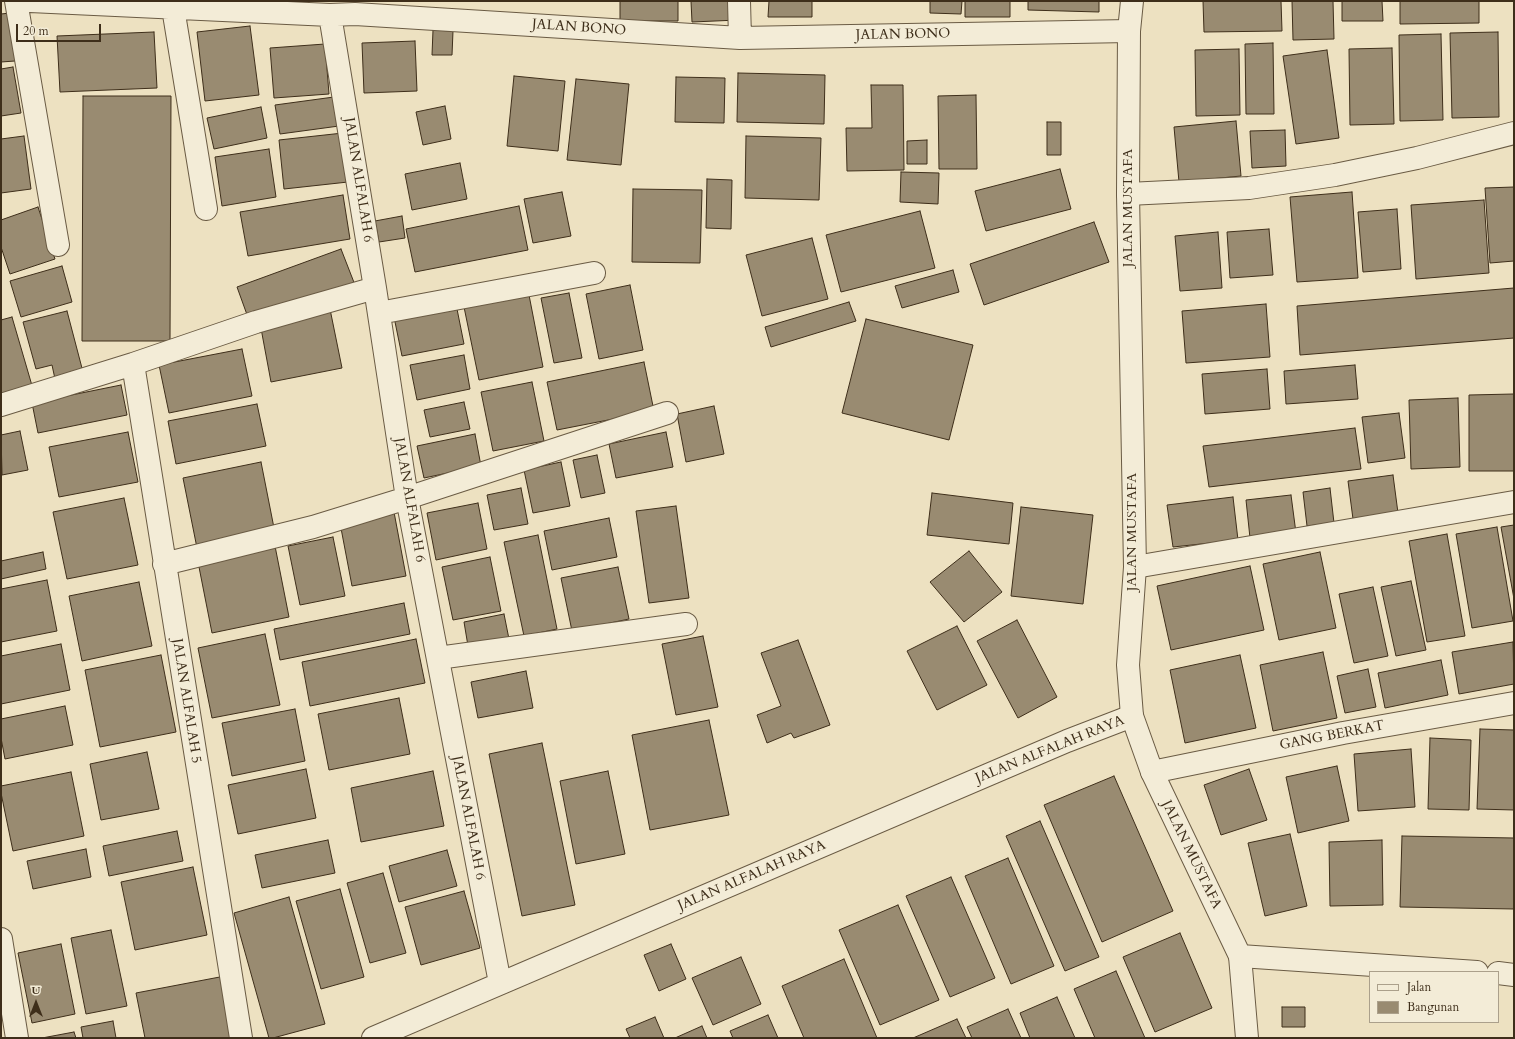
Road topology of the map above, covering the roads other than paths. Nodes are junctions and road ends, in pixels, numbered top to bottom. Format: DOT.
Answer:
graph roads {
  1 [pos="16,1"];
  2 [pos="30,1"];
  3 [pos="739,1"];
  4 [pos="1132,1"];
  5 [pos="355,7"];
  6 [pos="173,8"];
  7 [pos="330,14"];
  8 [pos="1129,32"];
  9 [pos="740,38"];
  10 [pos="1514,134"];
  11 [pos="1128,194"];
  12 [pos="206,209"];
  13 [pos="58,245"];
  14 [pos="594,273"];
  15 [pos="375,288"];
  16 [pos="379,314"];
  17 [pos="133,364"];
  18 [pos="1,405"];
  19 [pos="667,413"];
  20 [pos="407,498"];
  21 [pos="1514,502"];
  22 [pos="164,564"];
  23 [pos="1135,567"];
  24 [pos="686,624"];
  25 [pos="438,658"];
  26 [pos="1514,703"];
  27 [pos="1132,716"];
  28 [pos="1152,772"];
  29 [pos="1,938"];
  30 [pos="1240,956"];
  31 [pos="1462,971"];
  32 [pos="1499,973"];
  33 [pos="1514,974"];
  34 [pos="500,983"];
  35 [pos="17,1038"];
  36 [pos="241,1038"];
  37 [pos="373,1038"];
  38 [pos="1247,1038"];
  1 -- 13 [label="street"];
  2 -- 6 [label="street, JALAN BONO"];
  3 -- 9 [label="street"];
  4 -- 8 [label="street, JALAN MUSTAFA"];
  5 -- 7 [label="street, JALAN BONO"];
  5 -- 9 [label="street, JALAN BONO"];
  6 -- 7 [label="street, JALAN BONO"];
  6 -- 12 [label="street"];
  7 -- 15 [label="street, JALAN ALFALAH 6"];
  8 -- 9 [label="street, JALAN BONO"];
  8 -- 11 [label="street, JALAN MUSTAFA"];
  10 -- 11 [label="street"];
  11 -- 23 [label="street, JALAN MUSTAFA"];
  14 -- 16 [label="street"];
  15 -- 16 [label="street, JALAN ALFALAH 6"];
  15 -- 17 [label="street"];
  16 -- 20 [label="street, JALAN ALFALAH 6"];
  17 -- 18 [label="street"];
  17 -- 22 [label="street, JALAN ALFALAH 5"];
  19 -- 20 [label="street"];
  20 -- 22 [label="street"];
  20 -- 25 [label="street, JALAN ALFALAH 6"];
  21 -- 23 [label="street"];
  22 -- 36 [label="street, JALAN ALFALAH 5"];
  23 -- 27 [label="street, JALAN MUSTAFA"];
  24 -- 25 [label="street"];
  25 -- 34 [label="street, JALAN ALFALAH 6"];
  26 -- 28 [label="street, GANG BERKAT"];
  27 -- 28 [label="street, JALAN MUSTAFA"];
  27 -- 34 [label="street, JALAN ALFALAH RAYA"];
  28 -- 30 [label="street, JALAN MUSTAFA"];
  29 -- 35 [label="street"];
  30 -- 31 [label="street"];
  30 -- 38 [label="street, JALAN MUSTAFA"];
  32 -- 33 [label="street"];
  34 -- 37 [label="street, JALAN ALFALAH RAYA"];
}
